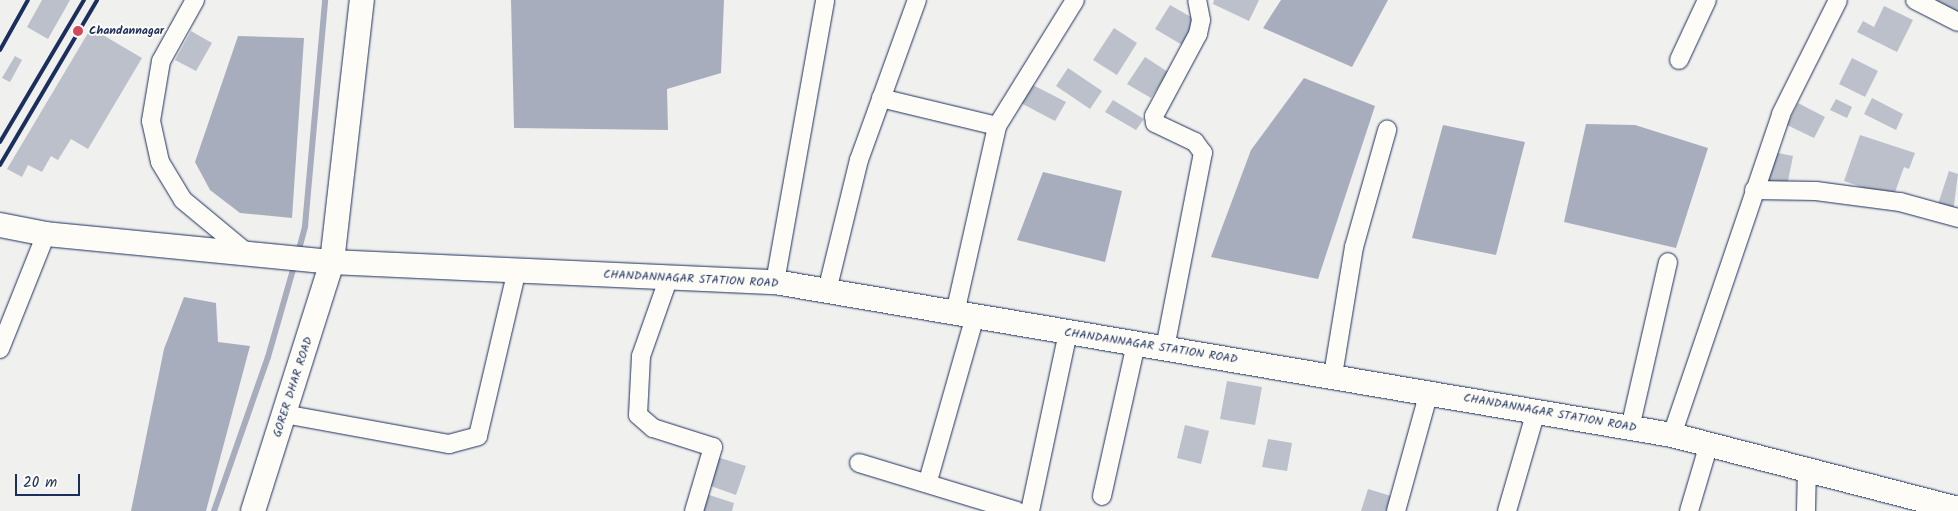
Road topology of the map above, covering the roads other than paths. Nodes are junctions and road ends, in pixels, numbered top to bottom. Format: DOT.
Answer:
graph roads {
  1 [pos="194,0"];
  2 [pos="362,0"];
  3 [pos="825,0"];
  4 [pos="917,0"];
  5 [pos="1075,0"];
  6 [pos="1197,0"];
  7 [pos="1708,0"];
  8 [pos="1838,0"];
  9 [pos="1915,0"];
  10 [pos="1958,22"];
  11 [pos="1679,60"];
  12 [pos="881,98"];
  13 [pos="997,126"];
  14 [pos="1387,130"];
  15 [pos="1754,190"];
  16 [pos="1958,218"];
  17 [pos="0,225"];
  18 [pos="46,234"];
  19 [pos="250,256"];
  20 [pos="323,262"];
  21 [pos="1668,262"];
  22 [pos="517,270"];
  23 [pos="669,277"];
  24 [pos="775,282"];
  25 [pos="827,291"];
  26 [pos="965,314"];
  27 [pos="1068,332"];
  28 [pos="1136,344"];
  29 [pos="1165,348"];
  30 [pos="0,349"];
  31 [pos="1333,375"];
  32 [pos="1429,392"];
  33 [pos="1536,411"];
  34 [pos="284,414"];
  35 [pos="1630,428"];
  36 [pos="1672,435"];
  37 [pos="1708,444"];
  38 [pos="859,462"];
  39 [pos="1807,468"];
  40 [pos="928,482"];
  41 [pos="1102,496"];
  42 [pos="1958,509"];
  43 [pos="253,511"];
  44 [pos="694,511"];
  45 [pos="1017,511"];
  46 [pos="1030,511"];
  47 [pos="1396,511"];
  48 [pos="1507,511"];
  49 [pos="1689,511"];
  50 [pos="1806,511"];
  1 -- 19 [label="street"];
  2 -- 20 [label="main road, GORER DHAR ROAD"];
  3 -- 24 [label="street"];
  4 -- 12 [label="street"];
  5 -- 13 [label="street"];
  6 -- 29 [label="street"];
  7 -- 11 [label="street"];
  8 -- 15 [label="street"];
  9 -- 10 [label="street"];
  12 -- 13 [label="street"];
  12 -- 25 [label="street"];
  13 -- 26 [label="street"];
  14 -- 31 [label="street"];
  15 -- 16 [label="street"];
  15 -- 36 [label="street"];
  17 -- 18 [label="main road, CHANDANNAGAR STATION ROAD"];
  18 -- 19 [label="main road, CHANDANNAGAR STATION ROAD"];
  18 -- 30 [label="street"];
  19 -- 20 [label="main road, CHANDANNAGAR STATION ROAD"];
  20 -- 22 [label="main road, CHANDANNAGAR STATION ROAD"];
  20 -- 34 [label="main road, GORER DHAR ROAD"];
  21 -- 35 [label="street"];
  22 -- 23 [label="main road, CHANDANNAGAR STATION ROAD"];
  22 -- 34 [label="street"];
  23 -- 24 [label="main road, CHANDANNAGAR STATION ROAD"];
  23 -- 44 [label="street"];
  24 -- 25 [label="main road, CHANDANNAGAR STATION ROAD"];
  25 -- 26 [label="main road, CHANDANNAGAR STATION ROAD"];
  26 -- 27 [label="main road, CHANDANNAGAR STATION ROAD"];
  26 -- 40 [label="street"];
  27 -- 28 [label="main road, CHANDANNAGAR STATION ROAD"];
  27 -- 46 [label="street"];
  28 -- 29 [label="main road, CHANDANNAGAR STATION ROAD"];
  28 -- 41 [label="street"];
  29 -- 31 [label="main road, CHANDANNAGAR STATION ROAD"];
  31 -- 32 [label="main road, CHANDANNAGAR STATION ROAD"];
  32 -- 33 [label="main road, CHANDANNAGAR STATION ROAD"];
  32 -- 47 [label="street"];
  33 -- 35 [label="main road, CHANDANNAGAR STATION ROAD"];
  33 -- 48 [label="street"];
  34 -- 43 [label="main road, GORER DHAR ROAD"];
  35 -- 36 [label="main road, CHANDANNAGAR STATION ROAD"];
  36 -- 37 [label="main road, CHANDANNAGAR STATION ROAD"];
  37 -- 39 [label="main road, CHANDANNAGAR STATION ROAD"];
  37 -- 49 [label="street"];
  38 -- 40 [label="street"];
  39 -- 42 [label="main road, CHANDANNAGAR STATION ROAD"];
  39 -- 50 [label="street"];
  40 -- 45 [label="street"];
}
